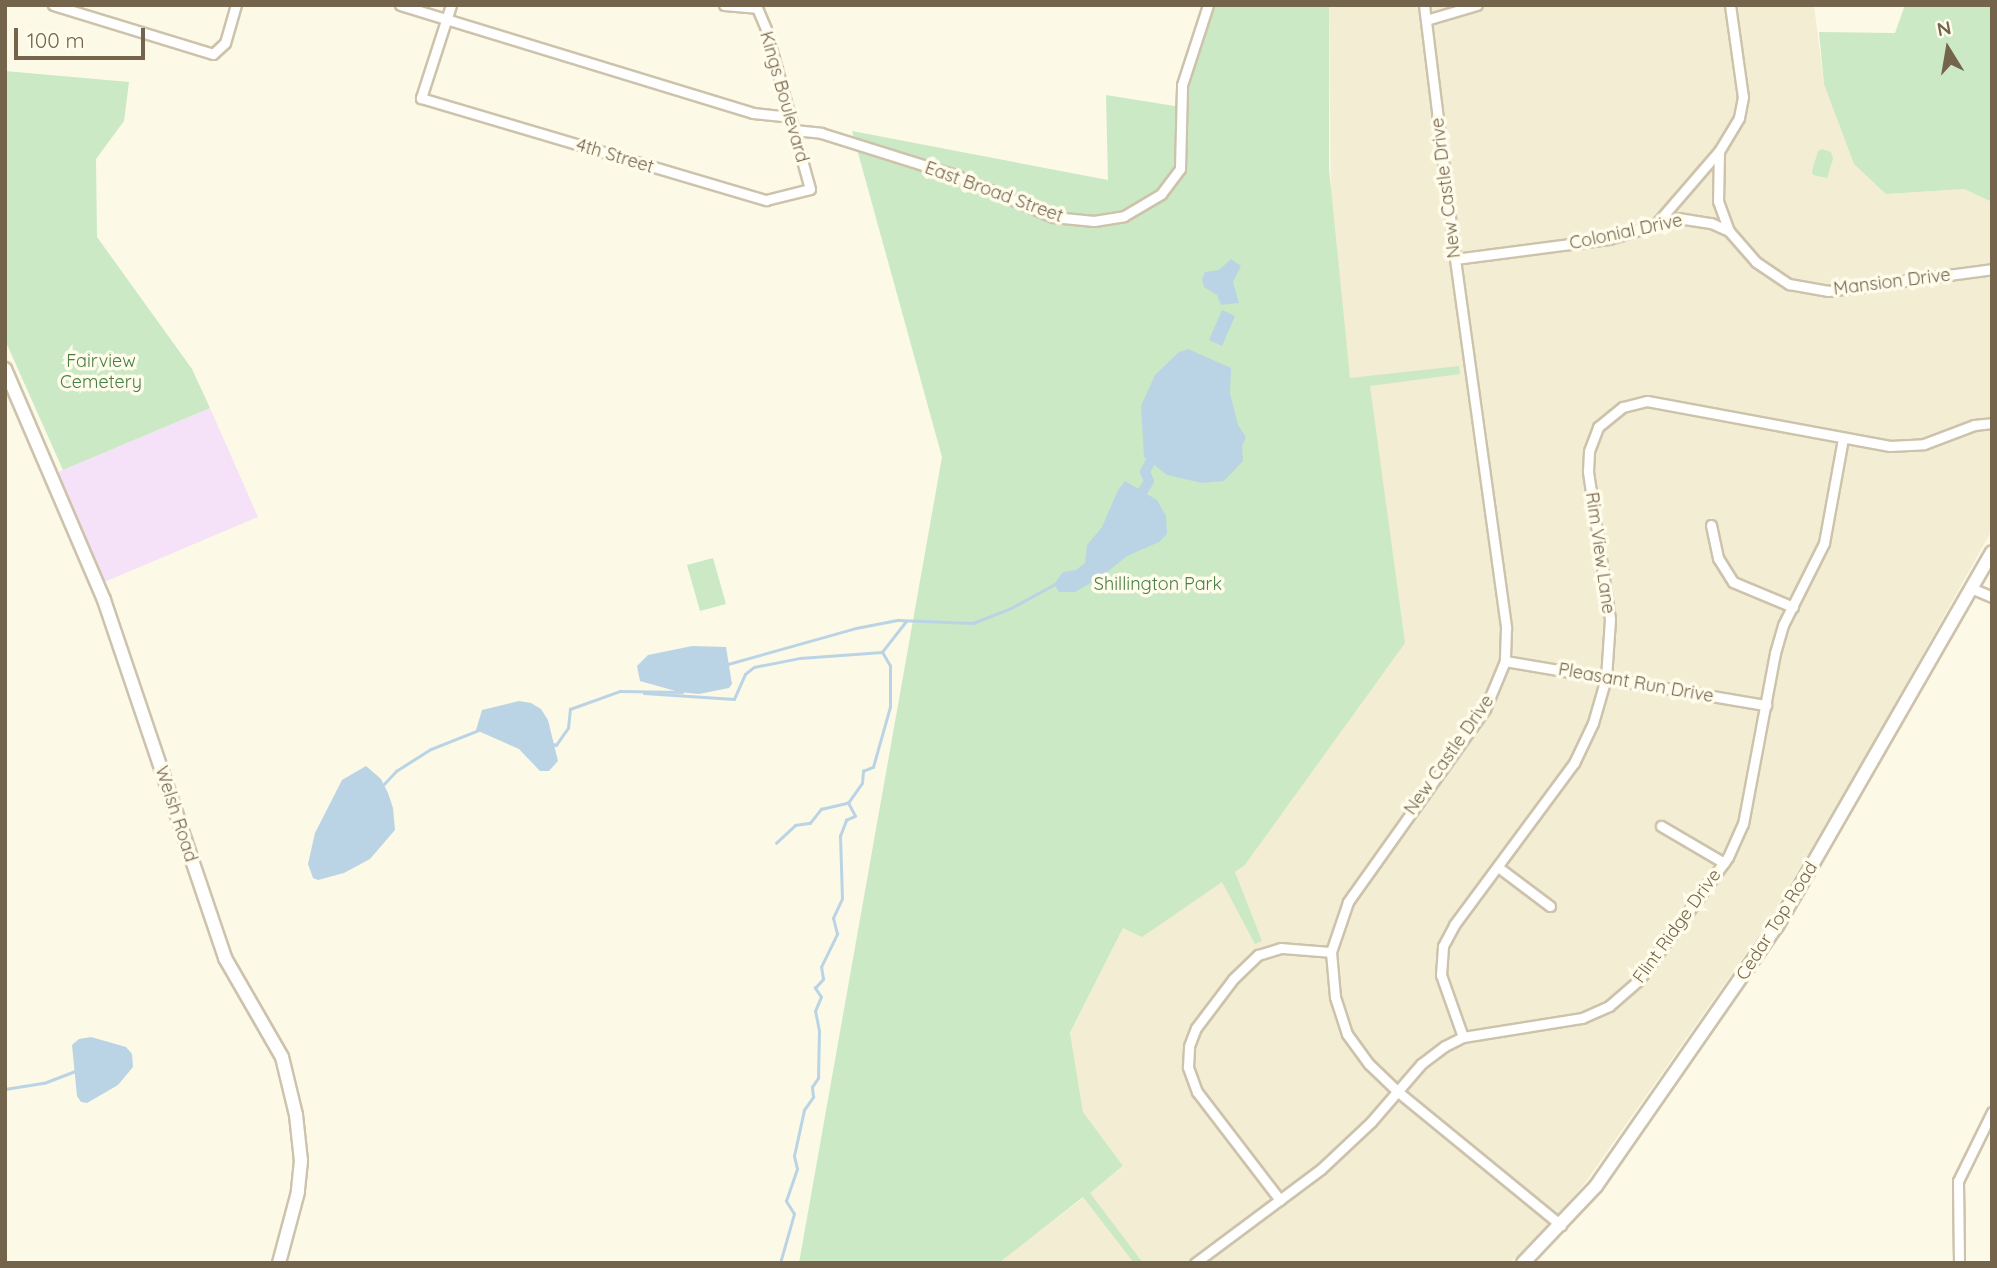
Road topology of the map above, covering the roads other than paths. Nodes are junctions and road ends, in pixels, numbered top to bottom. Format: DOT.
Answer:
graph roads {
  1 [pos="52,5"];
  2 [pos="236,5"];
  3 [pos="400,5"];
  4 [pos="451,5"];
  5 [pos="724,5"];
  6 [pos="1208,5"];
  7 [pos="1424,5"];
  8 [pos="1478,5"];
  9 [pos="1730,5"];
  10 [pos="756,6"];
  11 [pos="445,19"];
  12 [pos="1426,20"];
  13 [pos="790,117"];
  14 [pos="794,130"];
  15 [pos="1719,151"];
  16 [pos="810,189"];
  17 [pos="1654,226"];
  18 [pos="1729,231"];
  19 [pos="1455,259"];
  20 [pos="1992,269"];
  21 [pos="5,369"];
  22 [pos="1992,423"];
  23 [pos="1843,438"];
  24 [pos="1711,525"];
  25 [pos="1992,552"];
  26 [pos="1971,588"];
  27 [pos="1992,597"];
  28 [pos="1793,607"];
  29 [pos="1505,661"];
  30 [pos="1606,678"];
  31 [pos="1766,705"];
  32 [pos="1661,826"];
  33 [pos="1724,863"];
  34 [pos="1498,867"];
  35 [pos="1550,906"];
  36 [pos="1331,952"];
  37 [pos="1463,1037"];
  38 [pos="1397,1091"];
  39 [pos="1992,1112"];
  40 [pos="1280,1200"];
  41 [pos="1561,1225"];
  42 [pos="279,1263"];
  43 [pos="1195,1263"];
  44 [pos="1523,1263"];
  45 [pos="1959,1263"];
  1 -- 2 [label="street"];
  3 -- 11 [label="street"];
  4 -- 11 [label="street"];
  5 -- 10 [label="street"];
  6 -- 14 [label="street, East Broad Street"];
  7 -- 12 [label="street, New Castle Drive"];
  8 -- 12 [label="street"];
  9 -- 15 [label="street"];
  10 -- 13 [label="street, Kings Boulevard"];
  11 -- 13 [label="street"];
  11 -- 16 [label="street, 4th Street"];
  12 -- 19 [label="street, New Castle Drive"];
  13 -- 14 [label="street, Kings Boulevard"];
  14 -- 16 [label="street, Kings Boulevard"];
  15 -- 17 [label="street"];
  15 -- 18 [label="street"];
  17 -- 18 [label="street, Colonial Drive"];
  17 -- 19 [label="street, Colonial Drive"];
  18 -- 20 [label="street, Mansion Drive"];
  19 -- 29 [label="street, New Castle Drive"];
  21 -- 42 [label="street, Welsh Road"];
  22 -- 23 [label="street, Rim View Lane"];
  23 -- 28 [label="street, Flint Ridge Drive"];
  23 -- 30 [label="street, Rim View Lane"];
  24 -- 28 [label="street"];
  25 -- 26 [label="street, Cedar Top Road"];
  26 -- 27 [label="street"];
  26 -- 41 [label="street, Cedar Top Road"];
  28 -- 31 [label="street, Flint Ridge Drive"];
  29 -- 30 [label="street, Pleasant Run Drive"];
  29 -- 36 [label="street, New Castle Drive"];
  30 -- 31 [label="street, Pleasant Run Drive"];
  30 -- 34 [label="street, Rim View Lane"];
  31 -- 33 [label="street, Flint Ridge Drive"];
  32 -- 33 [label="street"];
  33 -- 37 [label="street, Flint Ridge Drive"];
  34 -- 35 [label="street"];
  34 -- 37 [label="street, Rim View Lane"];
  36 -- 38 [label="street, New Castle Drive"];
  36 -- 40 [label="street"];
  37 -- 38 [label="street, Flint Ridge Drive"];
  38 -- 40 [label="street, Flint Ridge Drive"];
  38 -- 41 [label="street, New Castle Drive"];
  39 -- 45 [label="street"];
  40 -- 43 [label="street, Flint Ridge Drive"];
  41 -- 44 [label="street, Cedar Top Road"];
}
